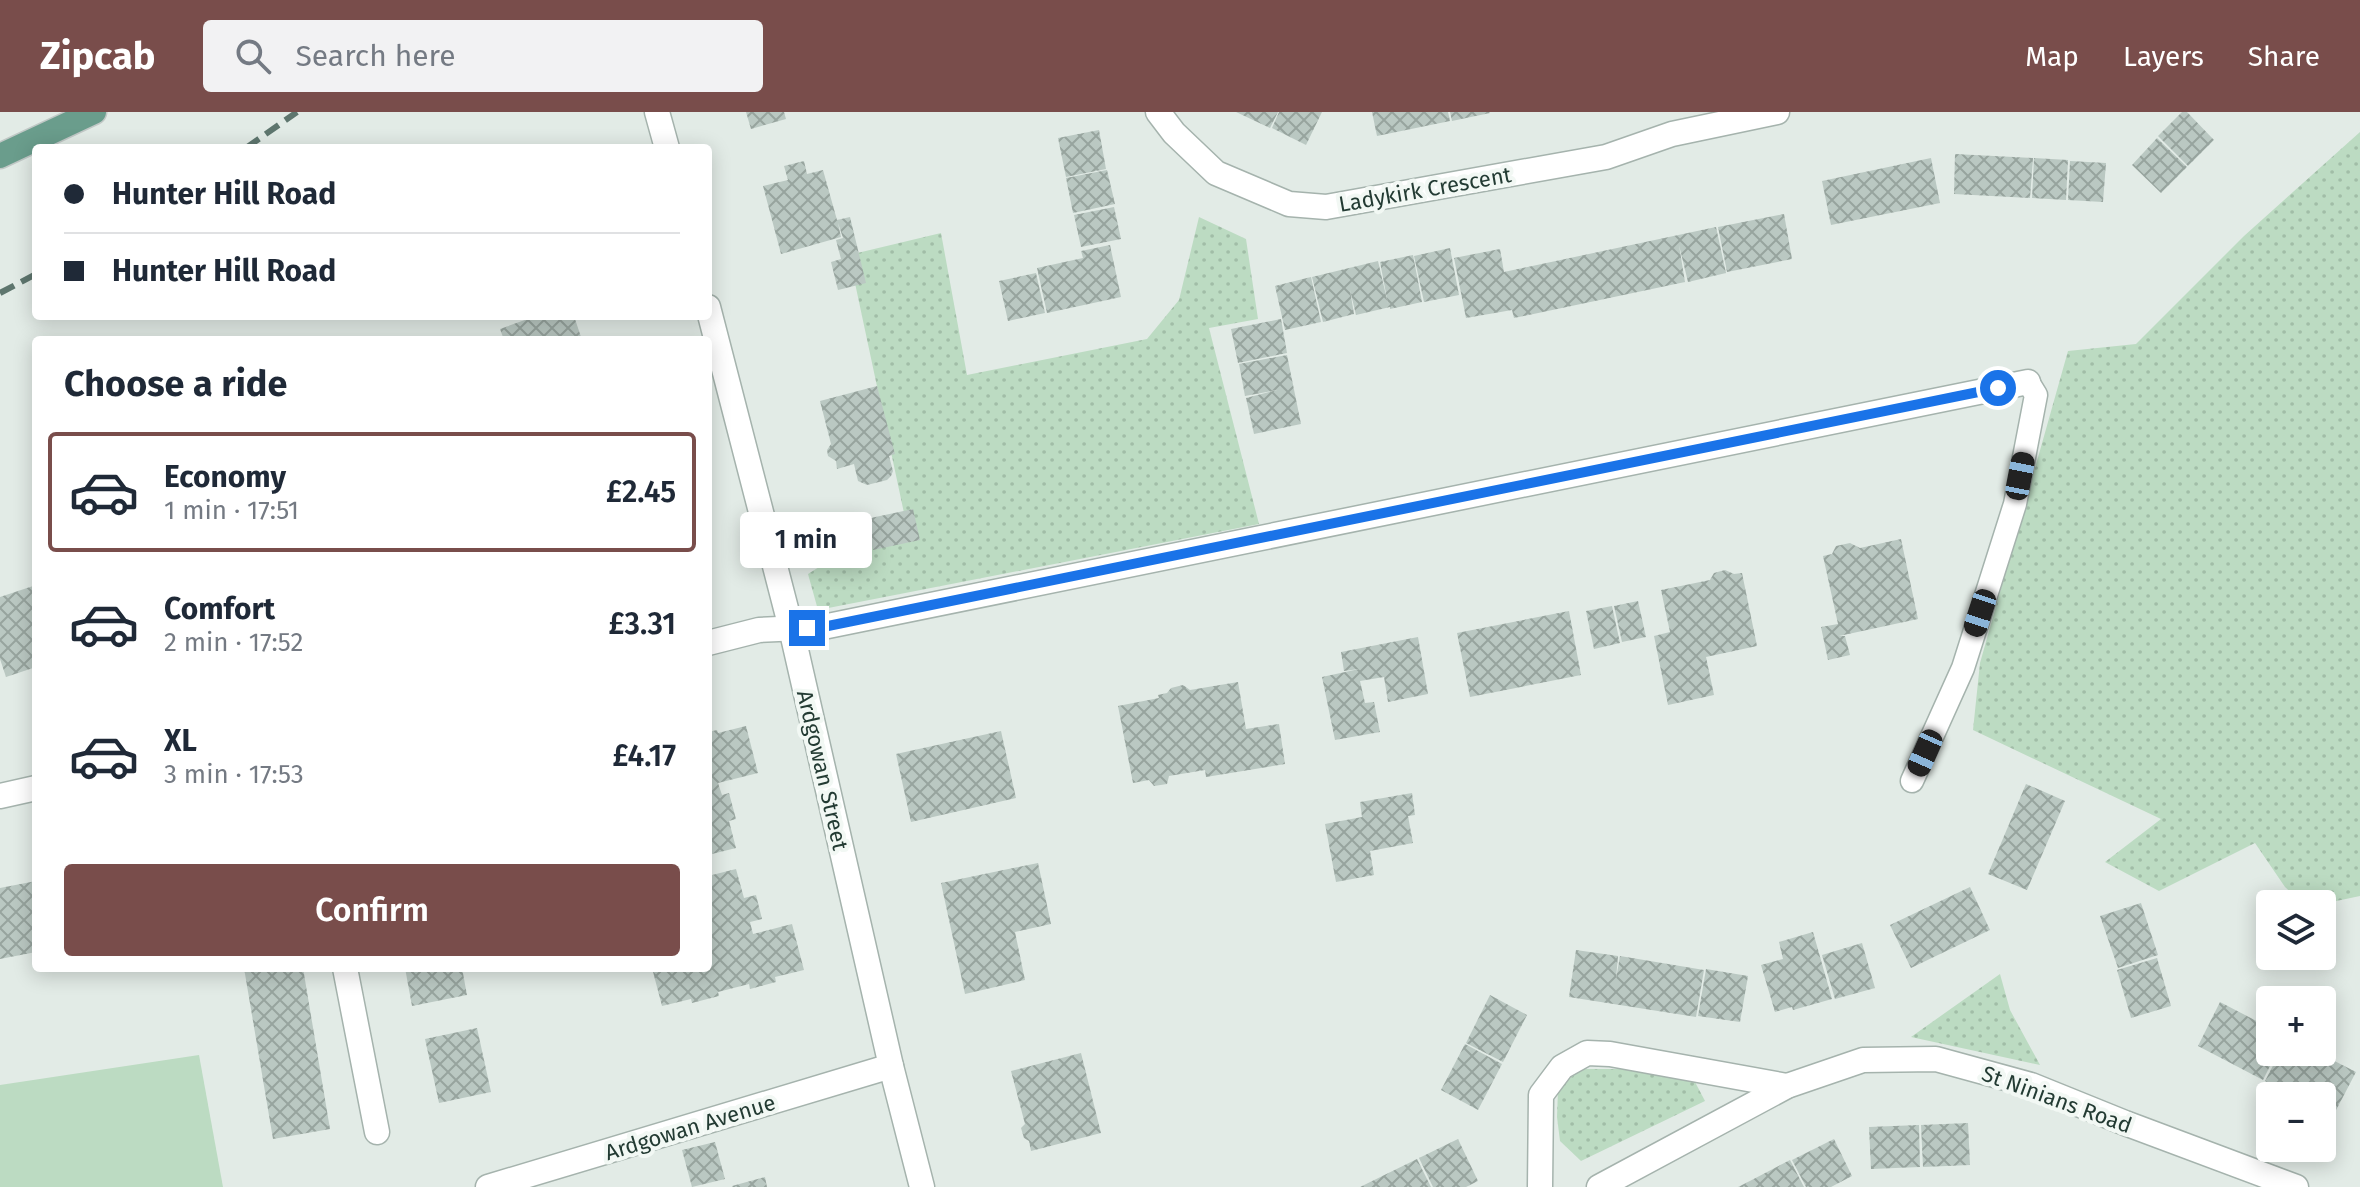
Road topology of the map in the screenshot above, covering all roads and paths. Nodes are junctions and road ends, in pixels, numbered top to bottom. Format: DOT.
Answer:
graph roads {
  1 [pos="94,112"];
  2 [pos="657,112"];
  3 [pos="1158,112"];
  4 [pos="1686,112"];
  5 [pos="1777,112"];
  6 [pos="1672,134"];
  7 [pos="666,144"];
  8 [pos="0,156"];
  9 [pos="711,320"];
  10 [pos="2028,382"];
  11 [pos="791,628"];
  12 [pos="712,642"];
  13 [pos="1912,781"];
  14 [pos="32,789"];
  15 [pos="0,796"];
  16 [pos="346,972"];
  17 [pos="891,1066"];
  18 [pos="1787,1086"];
  19 [pos="377,1132"];
  20 [pos="488,1187"];
  21 [pos="922,1187"];
  22 [pos="1540,1187"];
  23 [pos="1599,1187"];
  24 [pos="2296,1187"];
  1 -- 8 [label="main road"];
  2 -- 7 [label="street"];
  3 -- 6 [label="street, Ladykirk Crescent"];
  4 -- 6 [label="street"];
  5 -- 6 [label="street, Ladykirk Crescent"];
  9 -- 11 [label="street, Ardgowan Street"];
  10 -- 11 [label="street"];
  10 -- 13 [label="lane"];
  11 -- 12 [label="street"];
  11 -- 17 [label="street, Ardgowan Street"];
  14 -- 15 [label="street"];
  16 -- 19 [label="street"];
  17 -- 20 [label="street, Ardgowan Avenue"];
  17 -- 21 [label="street, Ardgowan Street"];
  18 -- 22 [label="street"];
  18 -- 23 [label="street, St Ninians Road"];
  18 -- 24 [label="street, St Ninians Road"];
}
